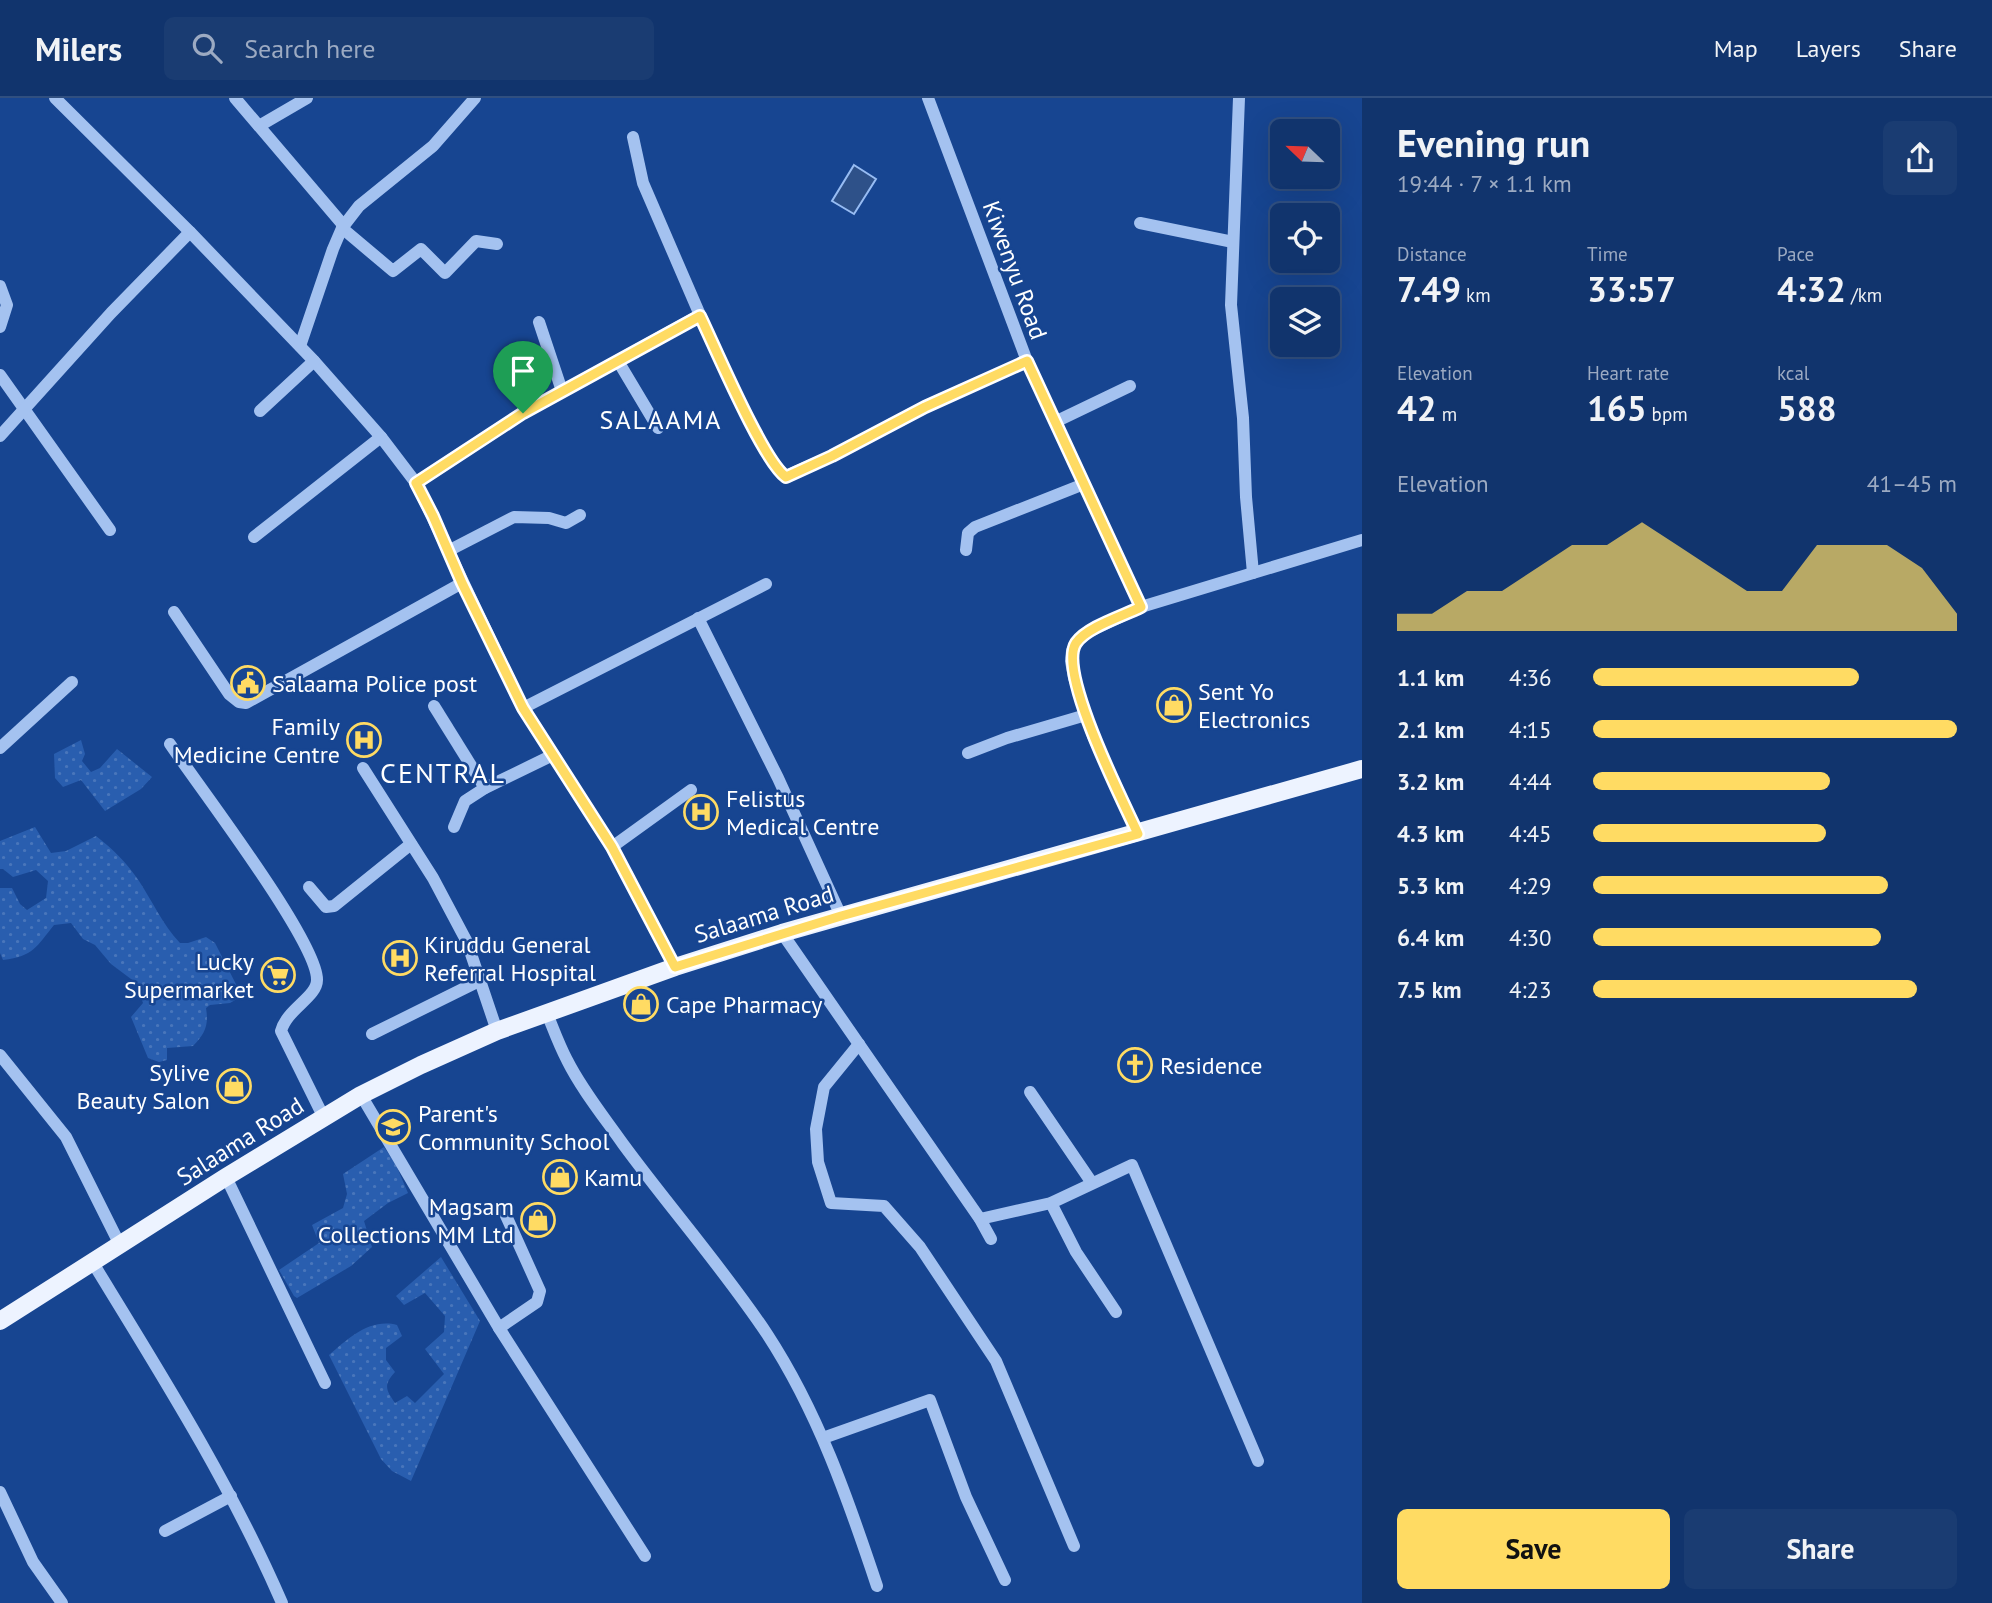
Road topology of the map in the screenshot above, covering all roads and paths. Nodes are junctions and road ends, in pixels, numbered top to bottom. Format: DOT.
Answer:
graph roads {
  1 [pos="55,98"];
  2 [pos="235,98"];
  3 [pos="307,98"];
  4 [pos="928,98"];
  5 [pos="1239,98"];
  6 [pos="468,101"];
  7 [pos="259,126"];
  8 [pos="632,136"];
  9 [pos="1140,223"];
  10 [pos="343,227"];
  11 [pos="190,232"];
  12 [pos="1233,242"];
  13 [pos="497,244"];
  14 [pos="0,286"];
  15 [pos="700,316"];
  16 [pos="539,322"];
  17 [pos="0,327"];
  18 [pos="300,346"];
  19 [pos="314,361"];
  20 [pos="618,361"];
  21 [pos="1027,361"];
  22 [pos="0,375"];
  23 [pos="1130,386"];
  24 [pos="562,391"];
  25 [pos="25,408"];
  26 [pos="260,411"];
  27 [pos="1055,422"];
  28 [pos="658,428"];
  29 [pos="0,436"];
  30 [pos="381,437"];
  31 [pos="416,483"];
  32 [pos="1084,484"];
  33 [pos="580,515"];
  34 [pos="110,530"];
  35 [pos="254,537"];
  36 [pos="1362,540"];
  37 [pos="966,550"];
  38 [pos="448,551"];
  39 [pos="1253,573"];
  40 [pos="462,583"];
  41 [pos="766,584"];
  42 [pos="1141,607"];
  43 [pos="174,612"];
  44 [pos="698,618"];
  45 [pos="72,682"];
  46 [pos="433,706"];
  47 [pos="523,708"];
  48 [pos="1086,715"];
  49 [pos="170,744"];
  50 [pos="0,748"];
  51 [pos="968,753"];
  52 [pos="553,755"];
  53 [pos="363,768"];
  54 [pos="1362,769"];
  55 [pos="485,788"];
  56 [pos="691,790"];
  57 [pos="454,827"];
  58 [pos="1138,834"];
  59 [pos="411,844"];
  60 [pos="612,847"];
  61 [pos="309,887"];
  62 [pos="841,916"];
  63 [pos="782,933"];
  64 [pos="675,967"];
  65 [pos="481,980"];
  66 [pos="547,1011"];
  67 [pos="497,1031"];
  68 [pos="372,1034"];
  69 [pos="859,1044"];
  70 [pos="0,1055"];
  71 [pos="5,1075"];
  72 [pos="1030,1092"];
  73 [pos="361,1095"];
  74 [pos="324,1118"];
  75 [pos="226,1177"];
  76 [pos="1092,1183"];
  77 [pos="1051,1203"];
  78 [pos="503,1209"];
  79 [pos="980,1219"];
  80 [pos="990,1239"];
  81 [pos="120,1245"];
  82 [pos="93,1263"];
  83 [pos="1116,1312"];
  84 [pos="0,1321"];
  85 [pos="499,1328"];
  86 [pos="325,1383"];
  87 [pos="823,1438"];
  88 [pos="1258,1461"];
  89 [pos="0,1492"];
  90 [pos="231,1496"];
  91 [pos="165,1531"];
  92 [pos="1074,1546"];
  93 [pos="645,1556"];
  94 [pos="1005,1580"];
  95 [pos="877,1586"];
  96 [pos="62,1603"];
  97 [pos="282,1603"];
  1 -- 11 [label="street"];
  2 -- 7 [label="street"];
  3 -- 7 [label="street"];
  4 -- 21 [label="street, Kiwenyu Road"];
  5 -- 12 [label="street"];
  6 -- 10 [label="street"];
  7 -- 10 [label="street"];
  8 -- 15 [label="street"];
  9 -- 12 [label="street"];
  10 -- 13 [label="street"];
  10 -- 18 [label="street"];
  11 -- 18 [label="street"];
  11 -- 25 [label="street"];
  12 -- 39 [label="street"];
  14 -- 17 [label="street"];
  15 -- 20 [label="street"];
  15 -- 21 [label="street"];
  16 -- 24 [label="street"];
  18 -- 19 [label="street"];
  19 -- 26 [label="street"];
  19 -- 30 [label="street"];
  20 -- 24 [label="street"];
  20 -- 28 [label="street"];
  21 -- 27 [label="street, Kiwenyu Road"];
  22 -- 25 [label="street"];
  23 -- 27 [label="street"];
  24 -- 31 [label="street"];
  25 -- 29 [label="street"];
  25 -- 34 [label="street"];
  27 -- 32 [label="street, Kiwenyu Road"];
  30 -- 31 [label="street"];
  30 -- 35 [label="street"];
  31 -- 38 [label="street"];
  32 -- 37 [label="street"];
  32 -- 42 [label="street, Kiwenyu Road"];
  33 -- 38 [label="street"];
  36 -- 39 [label="street"];
  38 -- 40 [label="street"];
  39 -- 42 [label="street"];
  40 -- 43 [label="street"];
  40 -- 47 [label="street"];
  41 -- 44 [label="street"];
  42 -- 48 [label="street"];
  44 -- 47 [label="street"];
  44 -- 62 [label="street"];
  45 -- 50 [label="street"];
  46 -- 55 [label="street"];
  47 -- 52 [label="street"];
  48 -- 51 [label="street"];
  48 -- 58 [label="street"];
  49 -- 74 [label="street"];
  52 -- 55 [label="street"];
  52 -- 60 [label="street"];
  53 -- 59 [label="street"];
  54 -- 58 [label="main road, Salaama Road"];
  55 -- 57 [label="street"];
  56 -- 60 [label="street"];
  58 -- 62 [label="main road, Salaama Road"];
  59 -- 61 [label="street"];
  59 -- 65 [label="street"];
  60 -- 64 [label="street"];
  62 -- 63 [label="main road, Salaama Road"];
  63 -- 64 [label="main road, Salaama Road"];
  63 -- 69 [label="street"];
  64 -- 66 [label="main road, Salaama Road"];
  65 -- 67 [label="street"];
  65 -- 68 [label="street"];
  66 -- 67 [label="main road, Salaama Road"];
  66 -- 87 [label="street"];
  67 -- 73 [label="main road, Salaama Road"];
  69 -- 79 [label="street"];
  69 -- 92 [label="street"];
  70 -- 71 [label="street"];
  71 -- 81 [label="street"];
  72 -- 76 [label="street"];
  73 -- 74 [label="main road, Salaama Road"];
  73 -- 85 [label="street"];
  74 -- 75 [label="main road, Salaama Road"];
  75 -- 81 [label="main road, Salaama Road"];
  75 -- 86 [label="street"];
  76 -- 77 [label="street"];
  76 -- 88 [label="street"];
  77 -- 79 [label="street"];
  77 -- 83 [label="street"];
  78 -- 85 [label="street"];
  79 -- 80 [label="street"];
  81 -- 82 [label="main road, Salaama Road"];
  82 -- 84 [label="main road, Salaama Road"];
  82 -- 90 [label="street"];
  85 -- 93 [label="street"];
  87 -- 94 [label="street"];
  87 -- 95 [label="street"];
  89 -- 96 [label="street"];
  90 -- 91 [label="street"];
  90 -- 97 [label="street"];
}
